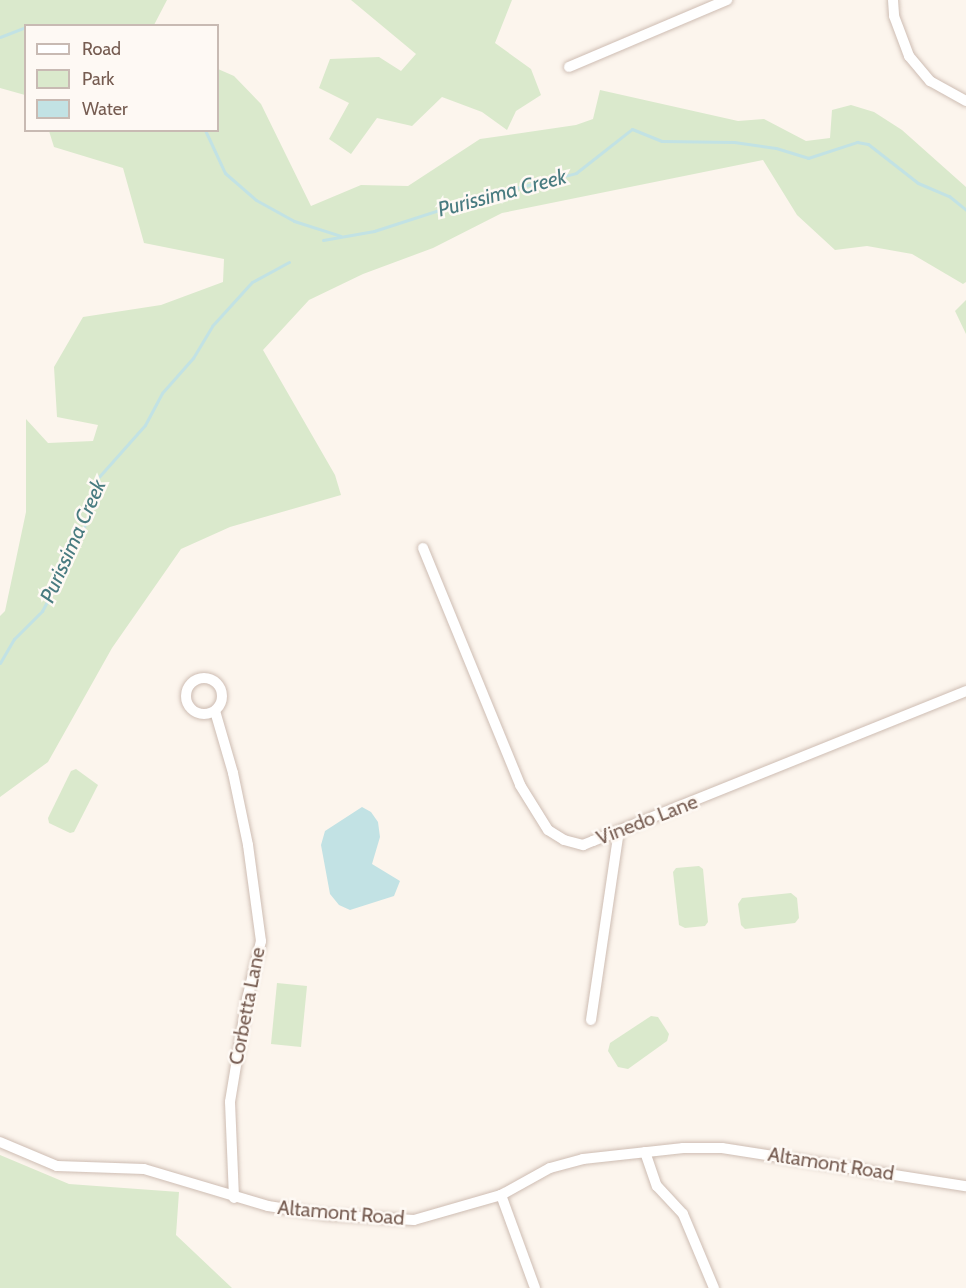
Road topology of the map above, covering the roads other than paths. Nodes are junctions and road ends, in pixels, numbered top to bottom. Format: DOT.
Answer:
graph roads {
  1 [pos="726,0"];
  2 [pos="893,0"];
  3 [pos="568,67"];
  4 [pos="966,101"];
  5 [pos="423,548"];
  6 [pos="966,691"];
  7 [pos="215,711"];
  8 [pos="619,831"];
  9 [pos="591,1020"];
  10 [pos="0,1142"];
  11 [pos="645,1152"];
  12 [pos="966,1186"];
  13 [pos="501,1195"];
  14 [pos="234,1198"];
  15 [pos="535,1288"];
  16 [pos="714,1288"];
  1 -- 3 [label="street"];
  2 -- 4 [label="street"];
  5 -- 8 [label="street, Vinedo Lane"];
  6 -- 8 [label="street, Vinedo Lane"];
  7 -- 14 [label="street, Corbetta Lane"];
  8 -- 9 [label="street"];
  10 -- 14 [label="street, Altamont Road"];
  11 -- 12 [label="street, Altamont Road"];
  11 -- 13 [label="street, Altamont Road"];
  11 -- 16 [label="street"];
  13 -- 14 [label="street, Altamont Road"];
  13 -- 15 [label="street"];
}
